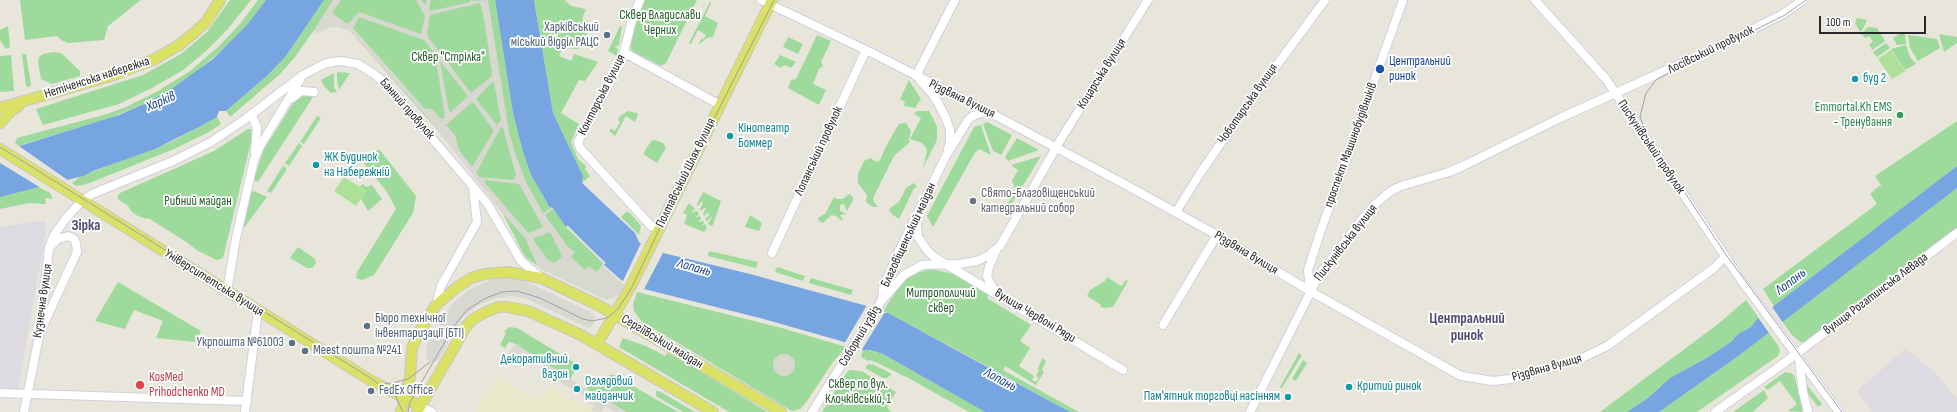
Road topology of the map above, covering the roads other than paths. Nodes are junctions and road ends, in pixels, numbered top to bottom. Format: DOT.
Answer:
graph roads {
  1 [pos="220,0"];
  2 [pos="640,0"];
  3 [pos="955,0"];
  4 [pos="1148,0"];
  5 [pos="1325,0"];
  6 [pos="1403,0"];
  7 [pos="1535,0"];
  8 [pos="1803,0"];
  9 [pos="767,2"];
  10 [pos="866,50"];
  11 [pos="625,53"];
  12 [pos="303,75"];
  13 [pos="916,76"];
  14 [pos="314,92"];
  15 [pos="1615,95"];
  16 [pos="29,100"];
  17 [pos="288,102"];
  18 [pos="720,105"];
  19 [pos="0,108"];
  20 [pos="987,111"];
  21 [pos="252,115"];
  22 [pos="0,123"];
  23 [pos="257,125"];
  24 [pos="269,131"];
  25 [pos="0,148"];
  26 [pos="1056,148"];
  27 [pos="946,156"];
  28 [pos="254,160"];
  29 [pos="473,187"];
  30 [pos="82,200"];
  31 [pos="1176,212"];
  32 [pos="916,216"];
  33 [pos="659,229"];
  34 [pos="1957,233"];
  35 [pos="1217,235"];
  36 [pos="1000,246"];
  37 [pos="49,248"];
  38 [pos="772,253"];
  39 [pos="1725,257"];
  40 [pos="946,264"];
  41 [pos="541,278"];
  42 [pos="1310,291"];
  43 [pos="227,292"];
  44 [pos="999,295"];
  45 [pos="882,300"];
  46 [pos="436,305"];
  47 [pos="258,311"];
  48 [pos="615,315"];
  49 [pos="1163,325"];
  50 [pos="39,336"];
  51 [pos="597,344"];
  52 [pos="1798,357"];
  53 [pos="1123,370"];
  54 [pos="0,393"];
  55 [pos="27,394"];
  56 [pos="404,399"];
  57 [pos="247,401"];
  58 [pos="418,409"];
  59 [pos="24,412"];
  60 [pos="245,412"];
  61 [pos="401,412"];
  62 [pos="432,412"];
  63 [pos="713,412"];
  64 [pos="781,412"];
  65 [pos="812,412"];
  66 [pos="1250,412"];
  67 [pos="1715,412"];
  68 [pos="1808,412"];
  69 [pos="1839,412"];
  1 -- 16 [label="main road, Нетіченська набережна"];
  2 -- 11 [label="street, Конторська вулиця"];
  3 -- 13 [label="street"];
  4 -- 26 [label="street, Коцарська вулиця"];
  5 -- 31 [label="street, Чоботарська вулиця"];
  6 -- 42 [label="street, проспект Машинобудівників"];
  7 -- 15 [label="street, Пискунівський провулок"];
  8 -- 15 [label="street, Лосівський провулок"];
  9 -- 10 [label="street, Різдвяна вулиця"];
  9 -- 18 [label="main road, Полтавський Шлях вулиця"];
  10 -- 13 [label="street, Різдвяна вулиця"];
  10 -- 38 [label="street, Лопанський провулок"];
  11 -- 18 [label="street"];
  11 -- 33 [label="street, Конторська вулиця"];
  12 -- 17 [label="street"];
  12 -- 21 [label="street"];
  12 -- 29 [label="street, Банний провулок"];
  13 -- 20 [label="street, Різдвяна вулиця"];
  13 -- 27 [label="street"];
  14 -- 17 [label="street"];
  15 -- 39 [label="street, Пискунівський провулок"];
  15 -- 42 [label="street, Пискунівська вулиця"];
  16 -- 19 [label="main road, Нетіченська набережна"];
  16 -- 22 [label="main road"];
  17 -- 24 [label="street"];
  18 -- 33 [label="main road, Полтавський Шлях вулиця"];
  20 -- 26 [label="street, Різдвяна вулиця"];
  20 -- 27 [label="street"];
  21 -- 23 [label="street"];
  21 -- 30 [label="street"];
  23 -- 24 [label="street"];
  23 -- 28 [label="street"];
  24 -- 28 [label="street"];
  25 -- 30 [label="main road, Університетська вулиця"];
  26 -- 31 [label="street, Різдвяна вулиця"];
  26 -- 36 [label="street, Благовіщенський майдан"];
  27 -- 32 [label="street, Благовіщенський майдан"];
  28 -- 43 [label="street"];
  29 -- 41 [label="street, Банний провулок"];
  29 -- 46 [label="street"];
  30 -- 37 [label="street, Кузнечна вулиця"];
  30 -- 43 [label="main road, Університетська вулиця"];
  31 -- 35 [label="street, Різдвяна вулиця"];
  32 -- 40 [label="street, вулиця Червоні Ряди"];
  32 -- 45 [label="street, Благовіщенський майдан"];
  33 -- 48 [label="main road, Полтавський Шлях вулиця"];
  34 -- 52 [label="street, вулиця Рогатинська Левада"];
  35 -- 42 [label="street, Різдвяна вулиця"];
  35 -- 49 [label="street"];
  36 -- 40 [label="street, Благовіщенський майдан"];
  36 -- 44 [label="street, Благовіщенський майдан"];
  37 -- 50 [label="street, Кузнечна вулиця"];
  37 -- 50 [label="street"];
  39 -- 42 [label="street, Різдвяна вулиця"];
  39 -- 52 [label="street, Пискунівський провулок"];
  40 -- 44 [label="street, вулиця Червоні Ряди"];
  40 -- 45 [label="street, Благовіщенський майдан"];
  41 -- 46 [label="main road, Сергіївський майдан"];
  41 -- 48 [label="main road, Сергіївський майдан"];
  42 -- 66 [label="street, Пискунівська вулиця"];
  43 -- 47 [label="main road, Університетська вулиця"];
  44 -- 53 [label="street, вулиця Червоні Ряди"];
  45 -- 65 [label="street, Соборний узвіз"];
  46 -- 56 [label="main road, Сергіївський майдан"];
  47 -- 56 [label="main road, Університетська вулиця"];
  47 -- 57 [label="street"];
  48 -- 51 [label="main road, Полтавський Шлях вулиця"];
  48 -- 64 [label="main road, Сергіївський майдан"];
  50 -- 55 [label="street, Кузнечна вулиця"];
  51 -- 58 [label="main road"];
  51 -- 63 [label="main road"];
  52 -- 67 [label="street, вулиця Рогатинська Левада"];
  52 -- 68 [label="street"];
  52 -- 69 [label="street, Пискунівський провулок"];
  54 -- 55 [label="street"];
  55 -- 57 [label="street"];
  55 -- 59 [label="street, Кузнечна вулиця"];
  56 -- 58 [label="main road, Університетська вулиця"];
  56 -- 61 [label="main road, Сергіївський майдан"];
  57 -- 60 [label="street"];
  58 -- 62 [label="street, Університетська вулиця"];
}
